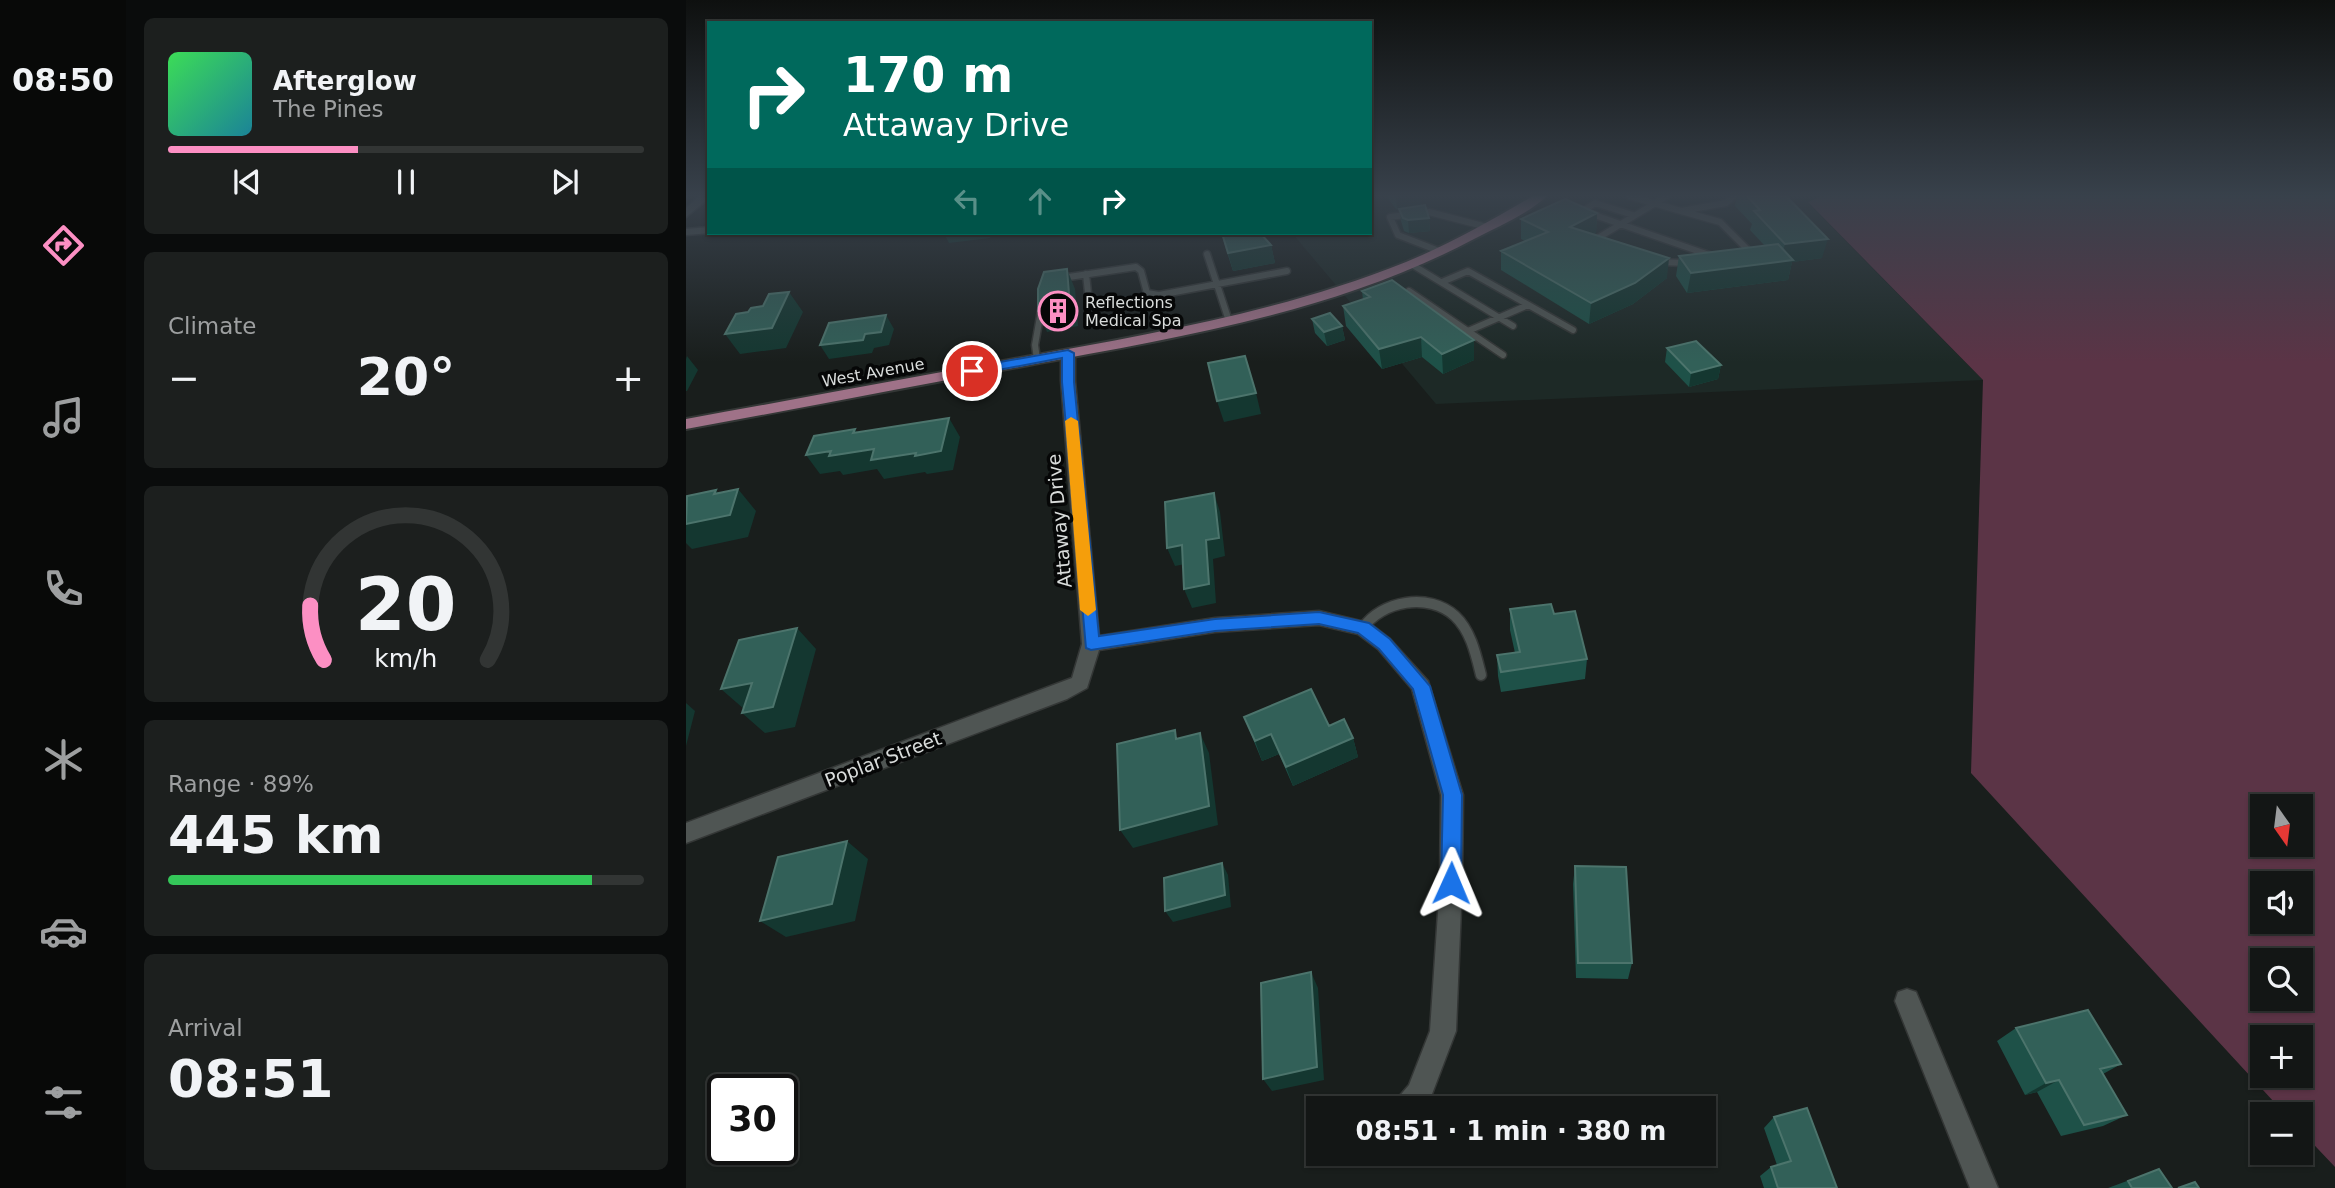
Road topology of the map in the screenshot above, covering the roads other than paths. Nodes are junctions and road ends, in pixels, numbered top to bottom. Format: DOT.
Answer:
graph roads {
  1 [pos="1438,251"];
  2 [pos="1701,251"];
  3 [pos="1747,251"];
  4 [pos="1738,253"];
  5 [pos="1207,254"];
  6 [pos="1727,255"];
  7 [pos="1717,257"];
  8 [pos="1704,260"];
  9 [pos="1653,261"];
  10 [pos="1692,262"];
  11 [pos="1411,264"];
  12 [pos="1287,271"];
  13 [pos="1086,274"];
  14 [pos="1055,279"];
  15 [pos="1442,282"];
  16 [pos="1217,285"];
  17 [pos="1409,291"];
  18 [pos="1153,295"];
  19 [pos="1044,298"];
  20 [pos="1528,305"];
  21 [pos="1499,317"];
  22 [pos="1229,321"];
  23 [pos="1513,326"];
  24 [pos="1573,330"];
  25 [pos="1468,331"];
  26 [pos="1068,353"];
  27 [pos="1503,355"];
  28 [pos="1037,359"];
  29 [pos="686,424"];
  30 [pos="1363,628"];
  31 [pos="1091,643"];
  32 [pos="1481,675"];
  33 [pos="1080,683"];
  34 [pos="686,832"];
  35 [pos="1907,1001"];
  36 [pos="1417,1096"];
  37 [pos="1984,1188"];
  1 -- 11 [label="main road, West Avenue"];
  2 -- 7 [label="lane"];
  3 -- 4 [label="lane"];
  5 -- 16 [label="lane"];
  6 -- 7 [label="lane"];
  7 -- 8 [label="lane"];
  9 -- 10 [label="lane"];
  11 -- 15 [label="lane"];
  11 -- 22 [label="main road, West Avenue"];
  12 -- 16 [label="lane"];
  13 -- 14 [label="lane"];
  13 -- 18 [label="lane"];
  13 -- 18 [label="lane"];
  15 -- 20 [label="lane"];
  15 -- 21 [label="lane"];
  16 -- 18 [label="lane"];
  16 -- 22 [label="lane"];
  17 -- 25 [label="lane"];
  19 -- 28 [label="lane"];
  20 -- 21 [label="lane"];
  20 -- 24 [label="lane"];
  21 -- 23 [label="lane"];
  21 -- 25 [label="lane"];
  22 -- 26 [label="main road, West Avenue"];
  25 -- 27 [label="lane"];
  26 -- 28 [label="main road, West Avenue"];
  26 -- 31 [label="street, Attaway Drive"];
  28 -- 29 [label="main road, West Avenue"];
  30 -- 31 [label="street"];
  30 -- 32 [label="lane"];
  30 -- 36 [label="street"];
  31 -- 33 [label="street, Attaway Drive"];
  33 -- 34 [label="street, Poplar Street"];
  35 -- 37 [label="street"];
}
